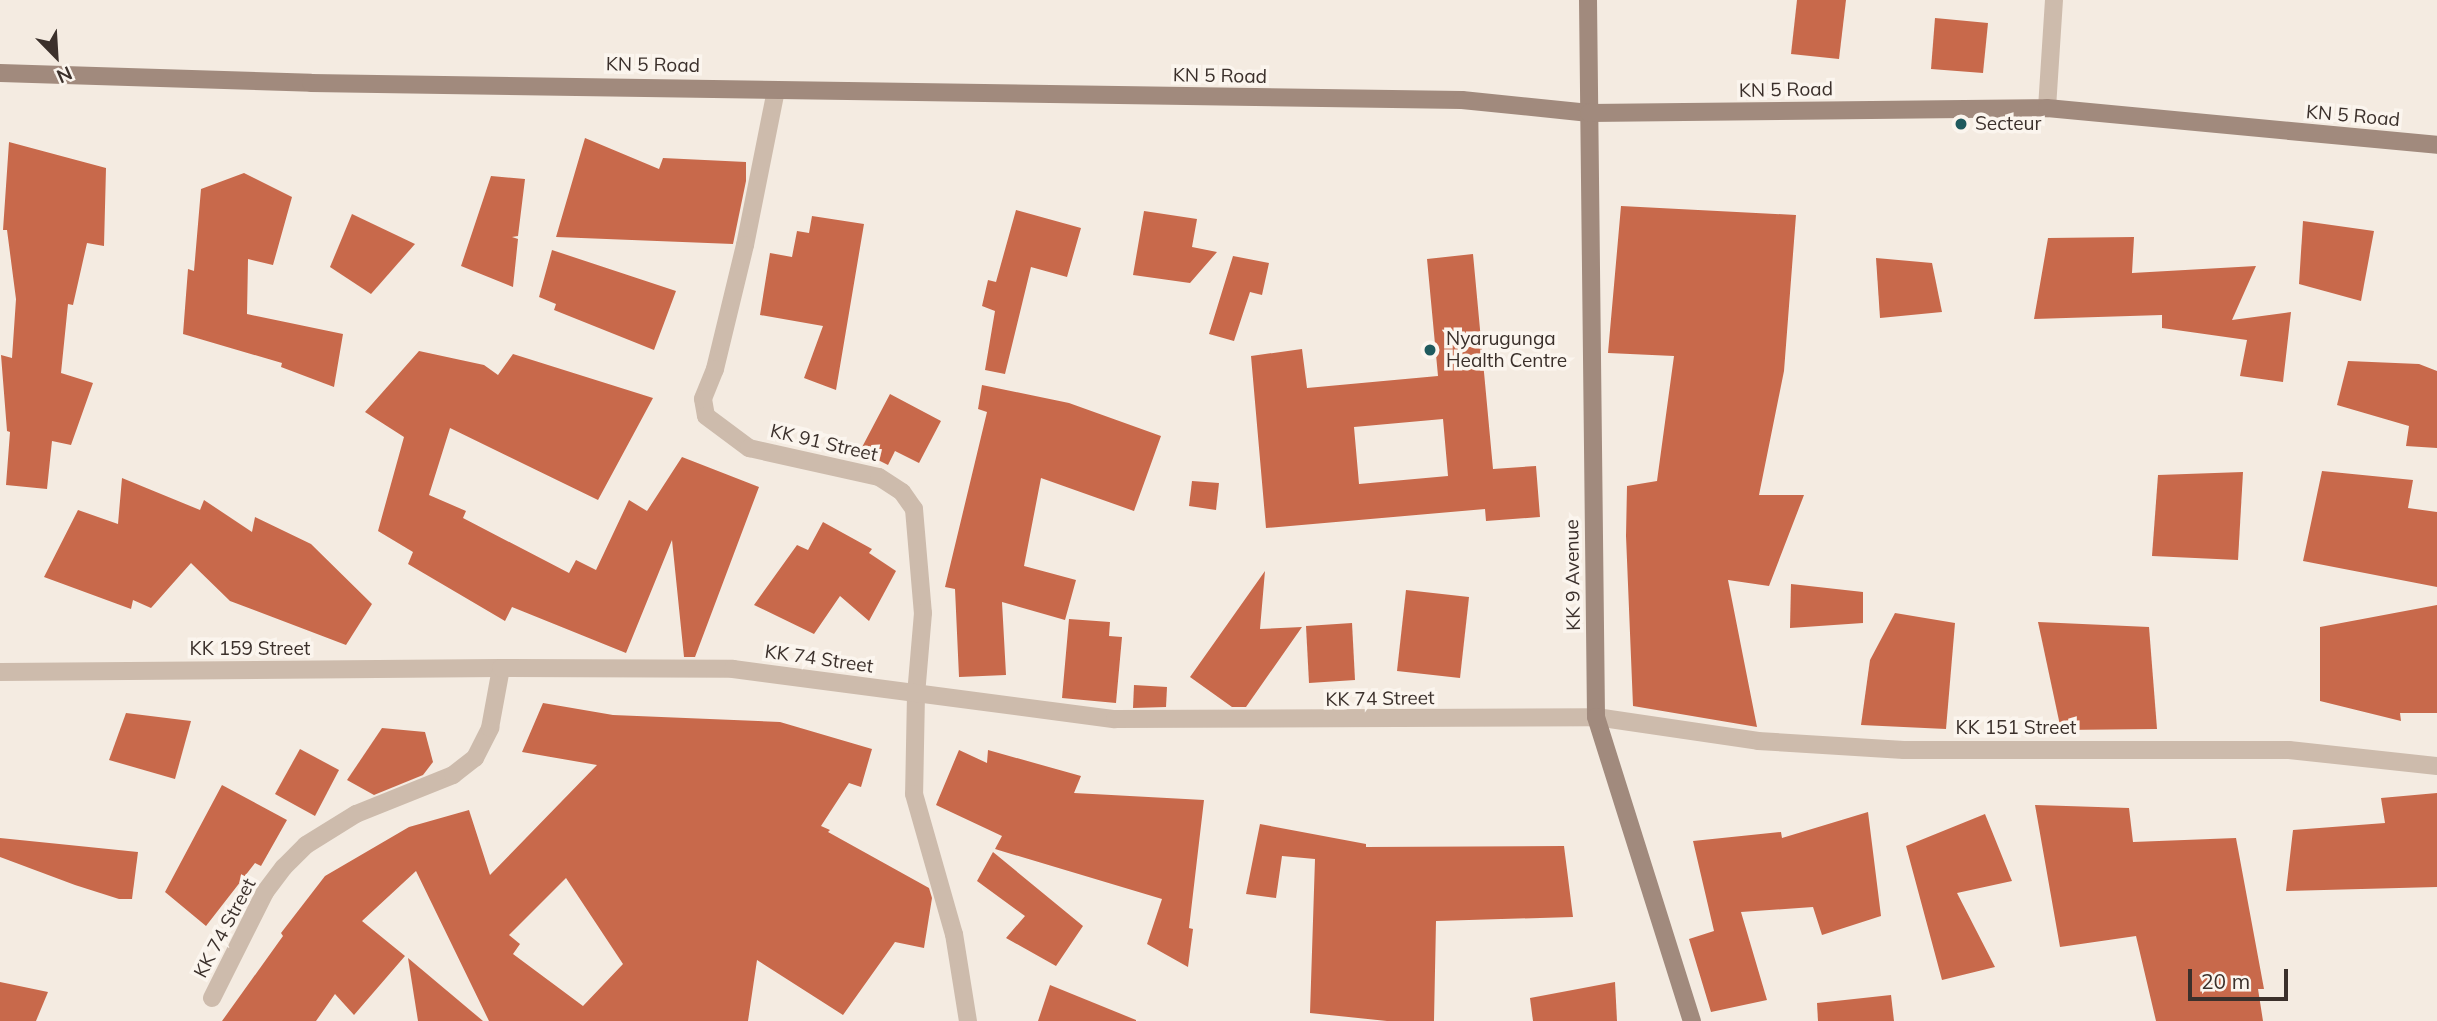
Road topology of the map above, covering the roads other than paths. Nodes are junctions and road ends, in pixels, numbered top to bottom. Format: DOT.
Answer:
graph roads {
  1 [pos="1588,0"];
  2 [pos="2054,0"];
  3 [pos="0,72"];
  4 [pos="776,90"];
  5 [pos="2047,108"];
  6 [pos="1589,113"];
  7 [pos="2437,145"];
  8 [pos="501,668"];
  9 [pos="0,672"];
  10 [pos="916,694"];
  11 [pos="1596,718"];
  12 [pos="2437,766"];
  13 [pos="212,998"];
  14 [pos="968,1021"];
  15 [pos="1692,1021"];
  1 -- 6 [label="main road, KK 9 Avenue"];
  2 -- 5 [label="street"];
  3 -- 4 [label="main road, KN 5 Road"];
  4 -- 6 [label="main road, KN 5 Road"];
  4 -- 10 [label="street, KK 91 Street"];
  5 -- 6 [label="main road, KN 5 Road"];
  5 -- 7 [label="main road, KN 5 Road"];
  6 -- 11 [label="main road, KK 9 Avenue"];
  8 -- 9 [label="street, KK 159 Street"];
  8 -- 10 [label="street, KK 74 Street"];
  8 -- 13 [label="street, KK 74 Street"];
  10 -- 11 [label="street, KK 74 Street"];
  10 -- 14 [label="street, KK 91 Street"];
  11 -- 12 [label="street, KK 151 Street"];
  11 -- 15 [label="main road, KK 9 Avenue"];
}
